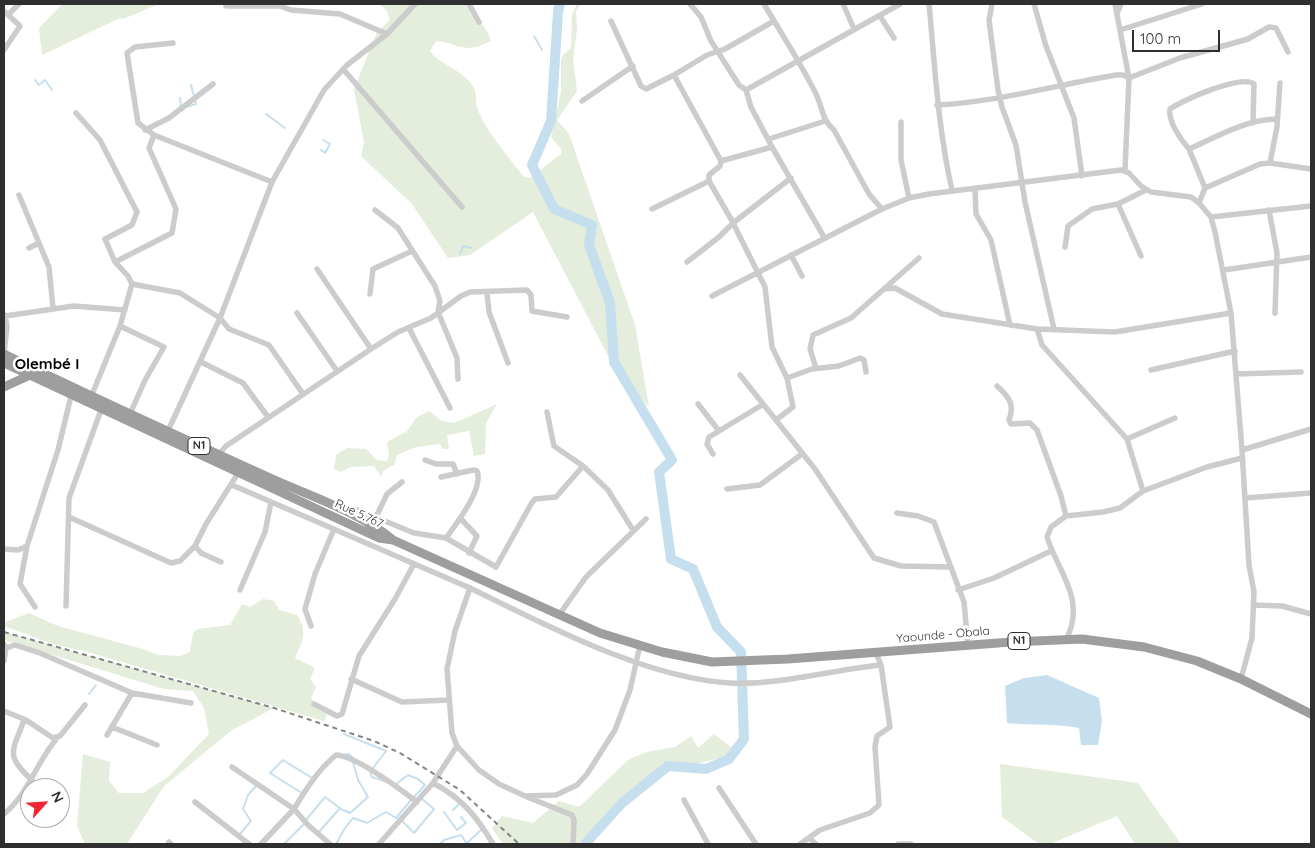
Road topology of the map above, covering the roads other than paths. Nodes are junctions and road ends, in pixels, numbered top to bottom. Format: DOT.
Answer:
graph roads {
  1 [pos="19,4"];
  2 [pos="415,4"];
  3 [pos="469,4"];
  4 [pos="690,4"];
  5 [pos="764,4"];
  6 [pos="843,4"];
  7 [pos="900,4"];
  8 [pos="930,4"];
  9 [pos="992,4"];
  10 [pos="1034,4"];
  11 [pos="1114,4"];
  12 [pos="1121,4"];
  13 [pos="1202,4"];
  14 [pos="226,6"];
  15 [pos="6,13"];
  16 [pos="1117,14"];
  17 [pos="880,16"];
  18 [pos="774,21"];
  19 [pos="479,22"];
  20 [pos="611,22"];
  21 [pos="854,29"];
  22 [pos="1120,30"];
  23 [pos="387,34"];
  24 [pos="894,38"];
  25 [pos="173,43"];
  26 [pos="4,50"];
  27 [pos="719,52"];
  28 [pos="1288,52"];
  29 [pos="798,60"];
  30 [pos="633,66"];
  31 [pos="343,69"];
  32 [pos="674,75"];
  33 [pos="1129,78"];
  34 [pos="1280,83"];
  35 [pos="213,84"];
  36 [pos="1063,84"];
  37 [pos="746,90"];
  38 [pos="1000,99"];
  39 [pos="582,101"];
  40 [pos="937,105"];
  41 [pos="76,113"];
  42 [pos="1275,120"];
  43 [pos="825,121"];
  44 [pos="901,122"];
  45 [pos="1253,123"];
  46 [pos="145,130"];
  47 [pos="154,135"];
  48 [pos="769,139"];
  49 [pos="772,147"];
  50 [pos="1189,149"];
  51 [pos="719,160"];
  52 [pos="1270,163"];
  53 [pos="1311,169"];
  54 [pos="1125,170"];
  55 [pos="1082,176"];
  56 [pos="791,178"];
  57 [pos="709,181"];
  58 [pos="272,182"];
  59 [pos="1023,182"];
  60 [pos="1205,188"];
  61 [pos="952,190"];
  62 [pos="975,190"];
  63 [pos="1146,190"];
  64 [pos="19,194"];
  65 [pos="909,198"];
  66 [pos="1199,202"];
  67 [pos="1118,204"];
  68 [pos="1311,206"];
  69 [pos="462,207"];
  70 [pos="652,209"];
  71 [pos="882,209"];
  72 [pos="375,210"];
  73 [pos="1269,210"];
  74 [pos="1210,217"];
  75 [pos="733,223"];
  76 [pos="824,237"];
  77 [pos="39,243"];
  78 [pos="1065,247"];
  79 [pos="29,248"];
  80 [pos="412,251"];
  81 [pos="791,255"];
  82 [pos="1141,256"];
  83 [pos="1311,257"];
  84 [pos="919,258"];
  85 [pos="115,262"];
  86 [pos="687,262"];
  87 [pos="1277,263"];
  88 [pos="317,269"];
  89 [pos="1224,270"];
  90 [pos="757,273"];
  91 [pos="802,276"];
  92 [pos="132,284"];
  93 [pos="885,289"];
  94 [pos="487,293"];
  95 [pos="370,294"];
  96 [pos="712,296"];
  97 [pos="53,308"];
  98 [pos="125,310"];
  99 [pos="438,312"];
  100 [pos="297,313"];
  101 [pos="1230,313"];
  102 [pos="1275,313"];
  103 [pos="5,314"];
  104 [pos="568,317"];
  105 [pos="220,318"];
  106 [pos="1010,325"];
  107 [pos="120,326"];
  108 [pos="409,328"];
  109 [pos="1037,329"];
  110 [pos="1054,329"];
  111 [pos="370,349"];
  112 [pos="1234,351"];
  113 [pos="4,354"];
  114 [pos="201,362"];
  115 [pos="4,363"];
  116 [pos="508,363"];
  117 [pos="816,368"];
  118 [pos="1151,370"];
  119 [pos="337,371"];
  120 [pos="866,372"];
  121 [pos="1301,372"];
  122 [pos="1236,374"];
  123 [pos="740,375"];
  124 [pos="28,376"];
  125 [pos="458,378"];
  126 [pos="787,378"];
  127 [pos="997,386"];
  128 [pos="4,387"];
  129 [pos="303,394"];
  130 [pos="71,396"];
  131 [pos="91,396"];
  132 [pos="698,404"];
  133 [pos="762,405"];
  134 [pos="450,408"];
  135 [pos="101,410"];
  136 [pos="547,412"];
  137 [pos="130,414"];
  138 [pos="268,417"];
  139 [pos="1175,418"];
  140 [pos="776,420"];
  141 [pos="1311,429"];
  142 [pos="719,431"];
  143 [pos="167,432"];
  144 [pos="1127,440"];
  145 [pos="1242,450"];
  146 [pos="219,454"];
  147 [pos="713,454"];
  148 [pos="802,454"];
  149 [pos="1242,458"];
  150 [pos="426,460"];
  151 [pos="583,466"];
  152 [pos="241,469"];
  153 [pos="457,474"];
  154 [pos="441,477"];
  155 [pos="402,482"];
  156 [pos="232,485"];
  157 [pos="727,489"];
  158 [pos="1143,491"];
  159 [pos="1311,493"];
  160 [pos="1245,498"];
  161 [pos="271,502"];
  162 [pos="897,513"];
  163 [pos="348,514"];
  164 [pos="1066,516"];
  165 [pos="69,517"];
  166 [pos="376,517"];
  167 [pos="460,518"];
  168 [pos="646,519"];
  169 [pos="334,529"];
  170 [pos="633,530"];
  171 [pos="446,538"];
  172 [pos="393,540"];
  173 [pos="27,546"];
  174 [pos="194,546"];
  175 [pos="4,550"];
  176 [pos="1051,551"];
  177 [pos="468,552"];
  178 [pos="221,562"];
  179 [pos="414,564"];
  180 [pos="949,566"];
  181 [pos="470,588"];
  182 [pos="240,590"];
  183 [pos="958,590"];
  184 [pos="1254,605"];
  185 [pos="36,606"];
  186 [pos="66,606"];
  187 [pos="1311,614"];
  188 [pos="558,615"];
  189 [pos="310,626"];
  190 [pos="1067,638"];
  191 [pos="640,645"];
  192 [pos="5,646"];
  193 [pos="968,646"];
  194 [pos="876,653"];
  195 [pos="4,661"];
  196 [pos="636,661"];
  197 [pos="712,662"];
  198 [pos="881,665"];
  199 [pos="351,679"];
  200 [pos="1241,679"];
  201 [pos="132,693"];
  202 [pos="448,700"];
  203 [pos="191,703"];
  204 [pos="314,704"];
  205 [pos="85,705"];
  206 [pos="4,711"];
  207 [pos="1311,714"];
  208 [pos="24,720"];
  209 [pos="112,727"];
  210 [pos="107,735"];
  211 [pos="60,736"];
  212 [pos="157,746"];
  213 [pos="456,746"];
  214 [pos="232,768"];
  215 [pos="30,778"];
  216 [pos="33,778"];
  217 [pos="433,783"];
  218 [pos="719,788"];
  219 [pos="525,796"];
  220 [pos="20,799"];
  221 [pos="684,800"];
  222 [pos="194,802"];
  223 [pos="417,802"];
  224 [pos="294,809"];
  225 [pos="4,814"];
  226 [pos="809,838"];
  227 [pos="248,844"];
  228 [pos="261,844"];
  229 [pos="330,844"];
  230 [pos="379,844"];
  231 [pos="493,844"];
  232 [pos="573,844"];
  233 [pos="708,844"];
  234 [pos="756,844"];
  235 [pos="800,844"];
  236 [pos="816,844"];
  237 [pos="898,844"];
  238 [pos="911,844"];
  1 -- 15 [label="street"];
  2 -- 23 [label="street"];
  3 -- 19 [label="street"];
  4 -- 27 [label="street"];
  5 -- 18 [label="street"];
  6 -- 21 [label="street"];
  7 -- 17 [label="street"];
  8 -- 40 [label="street"];
  9 -- 38 [label="street"];
  10 -- 36 [label="street"];
  11 -- 16 [label="street"];
  12 -- 16 [label="street"];
  13 -- 22 [label="street"];
  14 -- 23 [label="street"];
  15 -- 26 [label="street"];
  16 -- 22 [label="street"];
  17 -- 21 [label="street"];
  17 -- 24 [label="street"];
  18 -- 27 [label="street"];
  18 -- 29 [label="street"];
  20 -- 30 [label="street"];
  21 -- 29 [label="street"];
  22 -- 33 [label="street"];
  23 -- 31 [label="street"];
  25 -- 46 [label="street"];
  27 -- 32 [label="street"];
  27 -- 37 [label="street"];
  28 -- 33 [label="street"];
  29 -- 37 [label="street"];
  29 -- 43 [label="street"];
  30 -- 32 [label="street"];
  30 -- 39 [label="street"];
  31 -- 58 [label="street"];
  31 -- 69 [label="street"];
  32 -- 51 [label="street"];
  33 -- 36 [label="street"];
  33 -- 54 [label="street"];
  34 -- 42 [label="street"];
  35 -- 46 [label="street"];
  36 -- 38 [label="street"];
  36 -- 55 [label="street"];
  37 -- 48 [label="street"];
  38 -- 40 [label="street"];
  38 -- 59 [label="street"];
  40 -- 61 [label="street"];
  41 -- 85 [label="street"];
  42 -- 45 [label="street"];
  42 -- 52 [label="street"];
  43 -- 48 [label="street"];
  43 -- 71 [label="street"];
  44 -- 65 [label="street"];
  45 -- 50 [label="street"];
  45 -- 50 [label="street"];
  46 -- 47 [label="street"];
  47 -- 58 [label="street"];
  47 -- 85 [label="street"];
  48 -- 49 [label="street"];
  49 -- 51 [label="street"];
  49 -- 56 [label="street"];
  50 -- 60 [label="street"];
  51 -- 57 [label="street"];
  52 -- 53 [label="street"];
  52 -- 60 [label="street"];
  54 -- 55 [label="street"];
  54 -- 63 [label="street"];
  55 -- 59 [label="street"];
  56 -- 75 [label="street"];
  56 -- 76 [label="street"];
  57 -- 70 [label="street"];
  57 -- 75 [label="street"];
  58 -- 105 [label="street"];
  59 -- 62 [label="street"];
  59 -- 110 [label="street"];
  60 -- 66 [label="street"];
  61 -- 62 [label="street"];
  61 -- 65 [label="street"];
  62 -- 106 [label="street"];
  63 -- 66 [label="street"];
  63 -- 67 [label="street"];
  64 -- 77 [label="street"];
  65 -- 71 [label="street"];
  66 -- 74 [label="street"];
  67 -- 78 [label="street"];
  67 -- 82 [label="street"];
  68 -- 73 [label="street"];
  71 -- 76 [label="street"];
  72 -- 80 [label="street"];
  73 -- 74 [label="street"];
  73 -- 87 [label="street"];
  74 -- 89 [label="street"];
  75 -- 86 [label="street"];
  75 -- 90 [label="street"];
  76 -- 81 [label="street"];
  77 -- 79 [label="street"];
  77 -- 97 [label="street"];
  80 -- 95 [label="street"];
  80 -- 99 [label="street"];
  81 -- 90 [label="street"];
  81 -- 91 [label="street"];
  83 -- 87 [label="street"];
  84 -- 93 [label="street"];
  85 -- 92 [label="street"];
  87 -- 89 [label="street"];
  87 -- 102 [label="street"];
  88 -- 111 [label="street"];
  89 -- 101 [label="street"];
  90 -- 96 [label="street"];
  90 -- 126 [label="street"];
  92 -- 98 [label="street"];
  92 -- 105 [label="street"];
  93 -- 106 [label="street"];
  93 -- 117 [label="street"];
  94 -- 99 [label="street"];
  94 -- 104 [label="street"];
  94 -- 116 [label="street"];
  97 -- 98 [label="street"];
  97 -- 103 [label="street"];
  98 -- 107 [label="street"];
  99 -- 108 [label="street"];
  99 -- 125 [label="street"];
  100 -- 119 [label="street"];
  101 -- 110 [label="street"];
  101 -- 112 [label="street"];
  103 -- 113 [label="street"];
  105 -- 114 [label="street"];
  105 -- 129 [label="street"];
  106 -- 109 [label="street"];
  107 -- 131 [label="street"];
  107 -- 137 [label="street"];
  108 -- 111 [label="street"];
  108 -- 134 [label="street"];
  109 -- 110 [label="street"];
  109 -- 144 [label="street"];
  111 -- 119 [label="street"];
  112 -- 118 [label="street"];
  112 -- 122 [label="street"];
  113 -- 131 [label="highway, N1"];
  114 -- 138 [label="street"];
  114 -- 143 [label="street"];
  115 -- 124 [label="highway, Rue 5.767 / N1"];
  117 -- 120 [label="street"];
  117 -- 126 [label="street"];
  119 -- 129 [label="street"];
  121 -- 122 [label="street"];
  122 -- 145 [label="street"];
  123 -- 133 [label="street"];
  124 -- 128 [label="highway"];
  124 -- 130 [label="highway, Rue 5.767 / N1"];
  126 -- 140 [label="street"];
  127 -- 164 [label="street"];
  129 -- 138 [label="street"];
  130 -- 135 [label="highway, Rue 5.767 / N1"];
  130 -- 173 [label="street"];
  131 -- 137 [label="highway, N1"];
  132 -- 142 [label="street"];
  133 -- 140 [label="street"];
  133 -- 142 [label="street"];
  135 -- 152 [label="highway, Rue 5.767 / N1"];
  135 -- 165 [label="street"];
  136 -- 151 [label="street"];
  137 -- 143 [label="highway, N1"];
  138 -- 146 [label="street"];
  139 -- 144 [label="street"];
  140 -- 148 [label="street"];
  141 -- 145 [label="street"];
  142 -- 147 [label="street"];
  143 -- 146 [label="highway, N1"];
  144 -- 158 [label="street"];
  145 -- 149 [label="street"];
  146 -- 152 [label="highway, N1"];
  148 -- 157 [label="street"];
  148 -- 180 [label="street"];
  149 -- 158 [label="street"];
  149 -- 160 [label="street"];
  150 -- 153 [label="street"];
  151 -- 170 [label="street"];
  151 -- 177 [label="street"];
  152 -- 156 [label="street"];
  152 -- 163 [label="highway, N1"];
  152 -- 172 [label="highway, Rue 5.767 / N1"];
  153 -- 154 [label="street"];
  153 -- 167 [label="street"];
  155 -- 166 [label="street"];
  156 -- 161 [label="street"];
  156 -- 174 [label="street"];
  158 -- 164 [label="street"];
  159 -- 160 [label="street"];
  160 -- 184 [label="street"];
  161 -- 169 [label="street"];
  161 -- 182 [label="street"];
  162 -- 180 [label="street"];
  163 -- 166 [label="street"];
  163 -- 172 [label="highway, N1"];
  164 -- 176 [label="street"];
  165 -- 174 [label="street"];
  165 -- 186 [label="street"];
  166 -- 171 [label="street"];
  167 -- 171 [label="street"];
  167 -- 177 [label="street"];
  168 -- 170 [label="street"];
  169 -- 179 [label="street"];
  169 -- 189 [label="street"];
  170 -- 188 [label="street"];
  171 -- 177 [label="street"];
  172 -- 188 [label="highway, Rue 5.767 / N1"];
  173 -- 175 [label="street"];
  173 -- 185 [label="street"];
  174 -- 178 [label="street"];
  176 -- 183 [label="street"];
  176 -- 190 [label="street"];
  179 -- 181 [label="street"];
  179 -- 199 [label="street"];
  180 -- 183 [label="street"];
  181 -- 196 [label="street"];
  181 -- 202 [label="street"];
  183 -- 193 [label="street"];
  184 -- 187 [label="street"];
  184 -- 200 [label="street"];
  188 -- 191 [label="highway, Rue 5.767 / N1"];
  190 -- 193 [label="highway, Yaounde - Obala / N1"];
  190 -- 200 [label="highway, Yaounde - Obala / N1"];
  191 -- 196 [label="street"];
  191 -- 197 [label="highway, Rue 5.767 / N1"];
  192 -- 195 [label="street"];
  192 -- 201 [label="street"];
  193 -- 194 [label="highway, Yaounde - Obala / N1"];
  194 -- 197 [label="highway, Yaounde - Obala / N1"];
  194 -- 198 [label="street"];
  196 -- 198 [label="street"];
  196 -- 219 [label="street"];
  198 -- 226 [label="street"];
  199 -- 202 [label="street"];
  199 -- 204 [label="street"];
  200 -- 207 [label="highway, Yaounde - Obala / N1"];
  201 -- 203 [label="street"];
  201 -- 209 [label="street"];
  202 -- 213 [label="street"];
  205 -- 211 [label="street"];
  206 -- 208 [label="street"];
  208 -- 211 [label="street"];
  208 -- 215 [label="street"];
  209 -- 210 [label="street"];
  209 -- 212 [label="street"];
  211 -- 216 [label="street"];
  213 -- 217 [label="street"];
  213 -- 219 [label="street"];
  214 -- 224 [label="street"];
  217 -- 223 [label="street"];
  217 -- 231 [label="street"];
  218 -- 234 [label="street"];
  219 -- 232 [label="street"];
  220 -- 225 [label="street"];
  221 -- 233 [label="street"];
  222 -- 227 [label="street"];
  223 -- 224 [label="street"];
  223 -- 230 [label="street"];
  224 -- 228 [label="street"];
  224 -- 229 [label="street"];
  226 -- 235 [label="street"];
  226 -- 236 [label="street"];
  237 -- 238 [label="street"];
}
